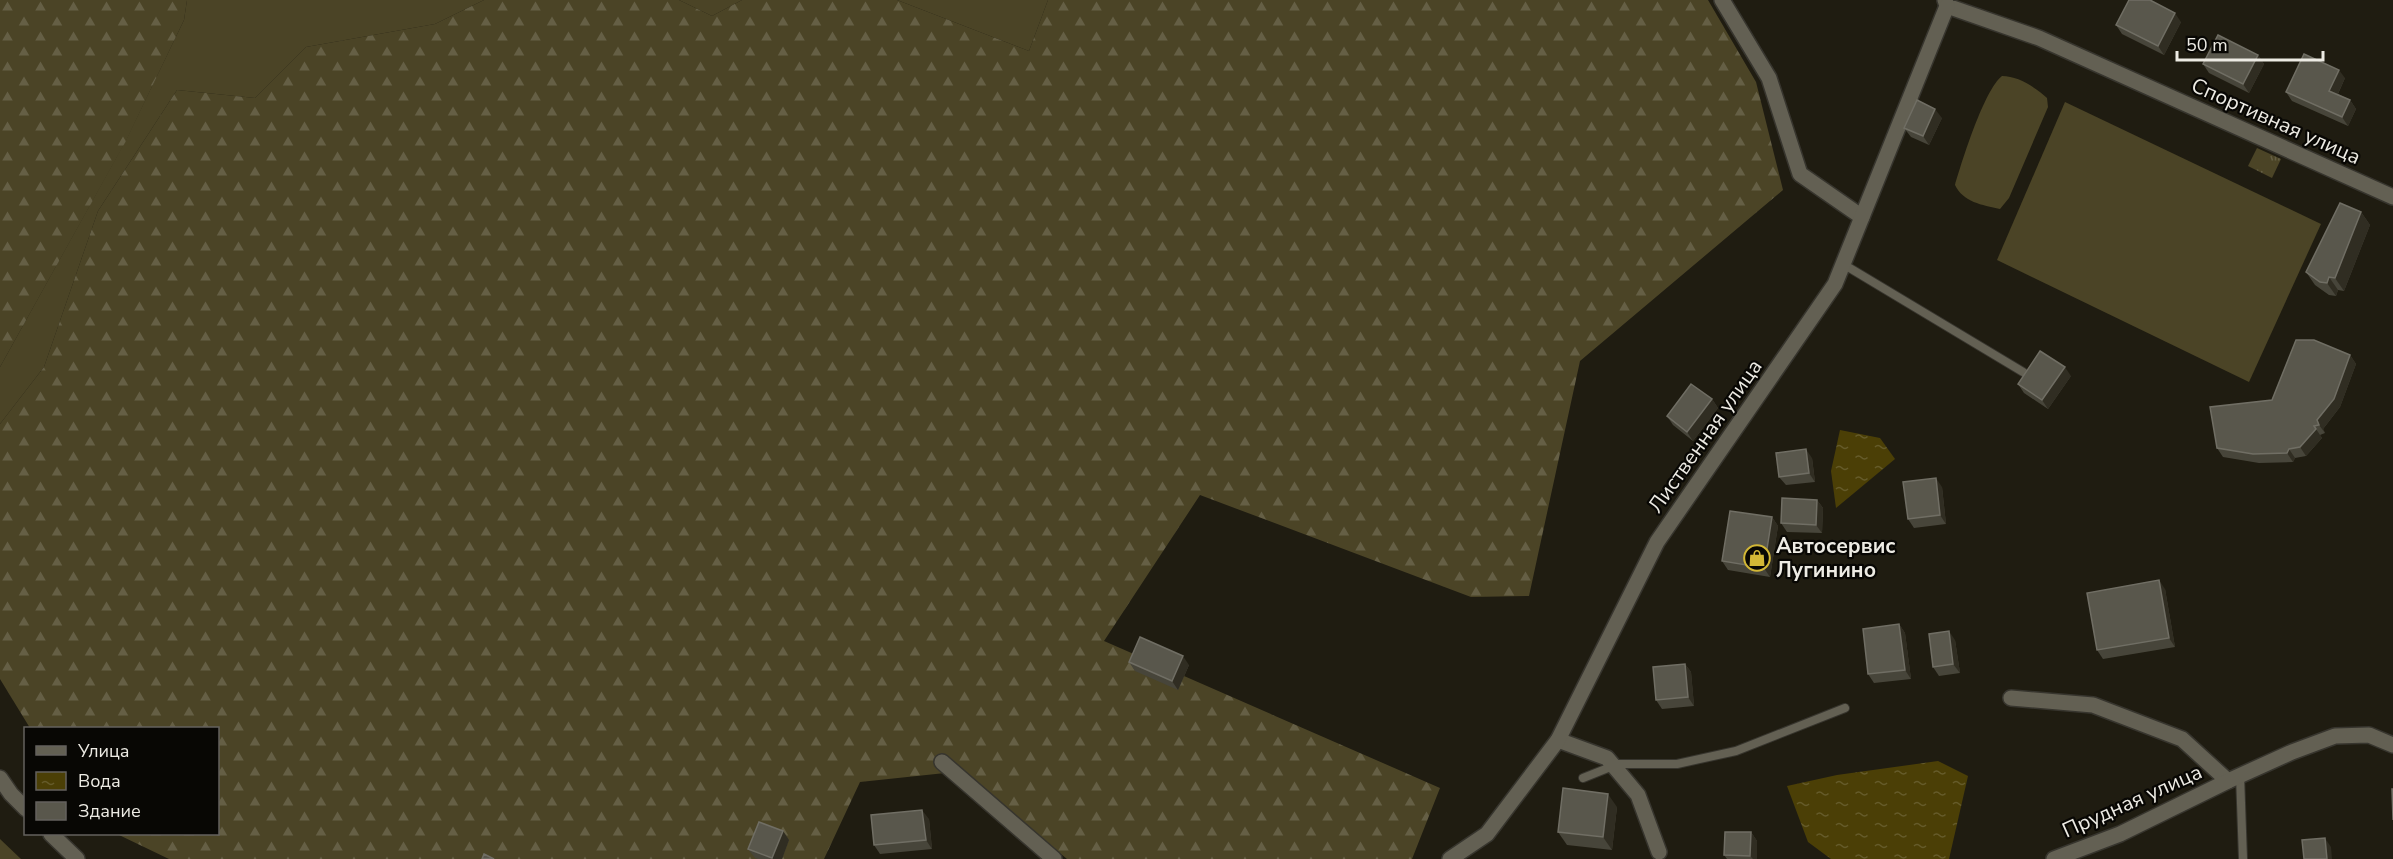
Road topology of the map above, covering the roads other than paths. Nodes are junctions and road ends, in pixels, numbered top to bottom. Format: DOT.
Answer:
graph roads {
  1 [pos="1722,0"];
  2 [pos="1946,3"];
  3 [pos="2393,197"];
  4 [pos="1862,218"];
  5 [pos="1843,264"];
  6 [pos="2023,372"];
  7 [pos="2012,698"];
  8 [pos="1845,708"];
  9 [pos="1558,740"];
  10 [pos="2393,745"];
  11 [pos="942,762"];
  12 [pos="1614,766"];
  13 [pos="0,778"];
  14 [pos="1583,778"];
  15 [pos="2234,778"];
  16 [pos="24,807"];
  17 [pos="52,835"];
  18 [pos="1659,852"];
  19 [pos="77,859"];
  20 [pos="1054,859"];
  21 [pos="1450,859"];
  22 [pos="2054,859"];
  23 [pos="2242,859"];
  1 -- 4 [label="street"];
  2 -- 3 [label="street, Спортивная улица"];
  2 -- 4 [label="street, Лиственная улица"];
  4 -- 5 [label="street, Лиственная улица"];
  5 -- 6 [label="lane"];
  5 -- 9 [label="street, Лиственная улица"];
  7 -- 15 [label="street, Прудная улица"];
  8 -- 12 [label="lane"];
  9 -- 12 [label="street"];
  9 -- 21 [label="street, Лиственная улица"];
  10 -- 15 [label="street, Прудная улица"];
  11 -- 20 [label="street"];
  12 -- 14 [label="lane"];
  12 -- 18 [label="street"];
  13 -- 16 [label="street"];
  15 -- 22 [label="street, Прудная улица"];
  15 -- 23 [label="lane"];
  17 -- 19 [label="street"];
}
